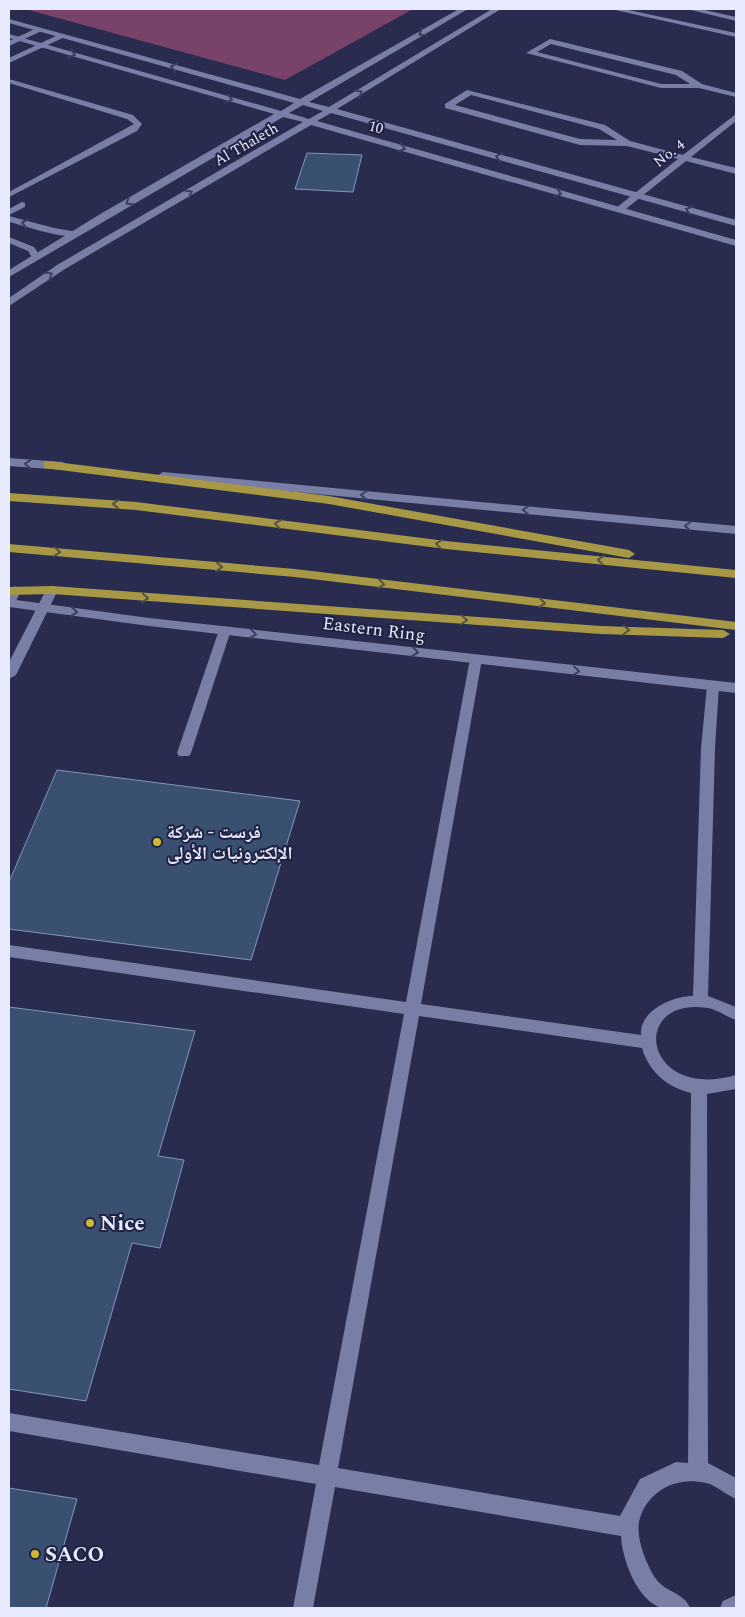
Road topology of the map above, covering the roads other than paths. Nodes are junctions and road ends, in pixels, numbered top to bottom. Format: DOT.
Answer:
graph roads {
  1 [pos="464,9"];
  2 [pos="497,9"];
  3 [pos="615,9"];
  4 [pos="691,9"];
  5 [pos="736,19"];
  6 [pos="9,21"];
  7 [pos="40,30"];
  8 [pos="736,35"];
  9 [pos="9,36"];
  10 [pos="63,36"];
  11 [pos="19,39"];
  12 [pos="9,44"];
  13 [pos="42,46"];
  14 [pos="9,61"];
  15 [pos="9,81"];
  16 [pos="699,86"];
  17 [pos="736,95"];
  18 [pos="302,102"];
  19 [pos="330,110"];
  20 [pos="282,114"];
  21 [pos="736,118"];
  22 [pos="310,122"];
  23 [pos="626,143"];
  24 [pos="684,158"];
  25 [pos="736,172"];
  26 [pos="9,195"];
  27 [pos="638,196"];
  28 [pos="22,205"];
  29 [pos="619,210"];
  30 [pos="9,212"];
  31 [pos="9,218"];
  32 [pos="736,223"];
  33 [pos="75,234"];
  34 [pos="9,240"];
  35 [pos="736,243"];
  36 [pos="36,257"];
  37 [pos="9,274"];
  38 [pos="9,303"];
  39 [pos="9,462"];
  40 [pos="48,465"];
  41 [pos="9,497"];
  42 [pos="736,530"];
  43 [pos="9,548"];
  44 [pos="736,574"];
  45 [pos="12,590"];
  46 [pos="52,590"];
  47 [pos="9,603"];
  48 [pos="42,608"];
  49 [pos="736,626"];
  50 [pos="225,630"];
  51 [pos="736,634"];
  52 [pos="476,660"];
  53 [pos="9,675"];
  54 [pos="713,686"];
  55 [pos="736,688"];
  56 [pos="184,753"];
  57 [pos="9,951"];
  58 [pos="700,1002"];
  59 [pos="412,1009"];
  60 [pos="736,1014"];
  61 [pos="650,1043"];
  62 [pos="736,1082"];
  63 [pos="699,1088"];
  64 [pos="9,1422"];
  65 [pos="698,1472"];
  66 [pos="327,1476"];
  67 [pos="736,1490"];
  68 [pos="630,1528"];
  69 [pos="736,1605"];
  70 [pos="303,1608"];
  71 [pos="680,1608"];
  72 [pos="730,1608"];
  1 -- 18 [label="street, Al Thaleth, one-way"];
  19 -- 2 [label="street, Al Thaleth, one-way"];
  3 -- 8 [label="street"];
  4 -- 5 [label="street"];
  6 -- 7 [label="street, 10"];
  7 -- 10 [label="street, 10"];
  7 -- 11 [label="lane"];
  9 -- 11 [label="street, 10"];
  10 -- 13 [label="lane"];
  18 -- 10 [label="street, 10, one-way"];
  11 -- 12 [label="lane"];
  11 -- 13 [label="street, 10"];
  13 -- 14 [label="lane"];
  13 -- 20 [label="street, 10, one-way"];
  15 -- 26 [label="lane"];
  16 -- 16 [label="street"];
  16 -- 17 [label="street"];
  18 -- 19 [label="street, 10"];
  18 -- 20 [label="street, Al Thaleth"];
  19 -- 22 [label="street, Al Thaleth"];
  27 -- 19 [label="street, 10, one-way"];
  20 -- 22 [label="street, 10"];
  20 -- 33 [label="street, Al Thaleth, one-way"];
  21 -- 24 [label="street, No. 4"];
  22 -- 29 [label="street, 10, one-way"];
  38 -- 22 [label="street, Al Thaleth, one-way"];
  23 -- 23 [label="street"];
  23 -- 24 [label="street"];
  24 -- 25 [label="street"];
  24 -- 27 [label="street, No. 4"];
  27 -- 29 [label="street, No. 4"];
  32 -- 27 [label="street, 10, one-way"];
  28 -- 30 [label="lane"];
  29 -- 35 [label="street, 10"];
  33 -- 31 [label="lane, one-way"];
  33 -- 36 [label="street, Al Thaleth"];
  34 -- 36 [label="lane"];
  36 -- 37 [label="street, Al Thaleth"];
  40 -- 39 [label="street, one-way"];
  42 -- 40 [label="street, one-way"];
  40 -- 44 [label="highway"];
  44 -- 41 [label="highway, one-way"];
  43 -- 49 [label="highway, one-way"];
  45 -- 46 [label="highway"];
  45 -- 47 [label="street"];
  46 -- 48 [label="street"];
  46 -- 51 [label="highway, one-way"];
  47 -- 48 [label="street, Eastern Ring"];
  48 -- 50 [label="street, Eastern Ring, one-way"];
  48 -- 53 [label="street"];
  50 -- 52 [label="street, Eastern Ring, one-way"];
  50 -- 56 [label="lane"];
  52 -- 54 [label="street, Eastern Ring, one-way"];
  52 -- 59 [label="lane"];
  54 -- 55 [label="street, Eastern Ring"];
  54 -- 58 [label="lane"];
  57 -- 59 [label="lane"];
  58 -- 60 [label="lane"];
  58 -- 61 [label="lane"];
  59 -- 61 [label="lane"];
  59 -- 66 [label="lane"];
  61 -- 63 [label="lane"];
  62 -- 63 [label="lane"];
  63 -- 65 [label="lane"];
  64 -- 66 [label="lane"];
  65 -- 67 [label="lane"];
  65 -- 68 [label="lane"];
  66 -- 68 [label="lane"];
  66 -- 70 [label="lane"];
  68 -- 71 [label="lane"];
  69 -- 72 [label="lane"];
}
